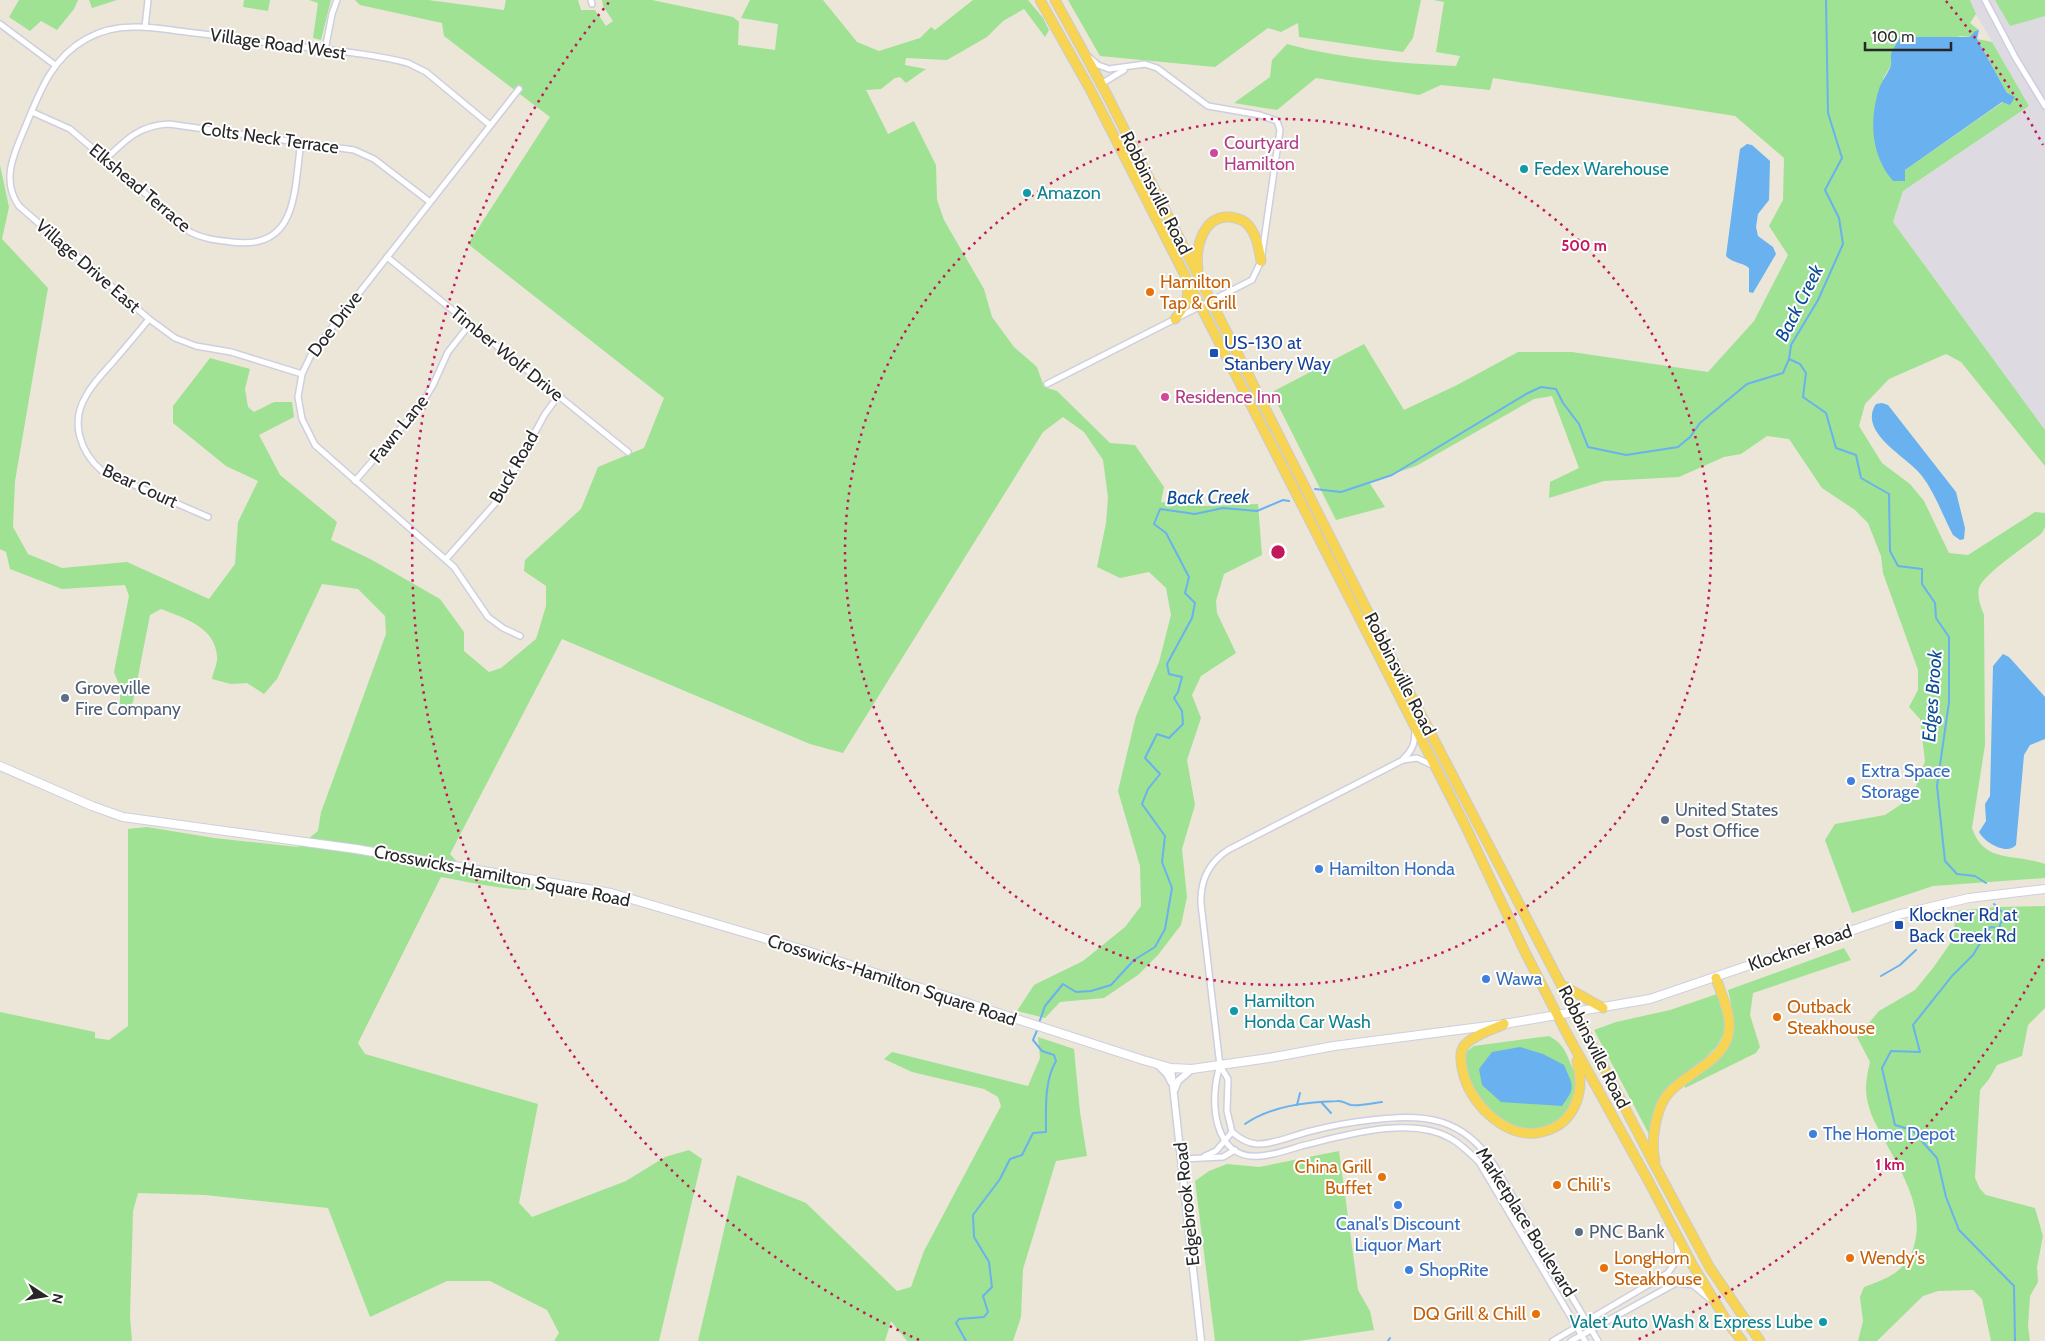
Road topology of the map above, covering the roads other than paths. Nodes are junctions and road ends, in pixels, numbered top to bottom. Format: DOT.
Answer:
graph roads {
  1 [pos="148,0"];
  2 [pos="337,0"];
  3 [pos="1040,0"];
  4 [pos="1055,0"];
  5 [pos="1985,0"];
  6 [pos="0,24"];
  7 [pos="145,27"];
  8 [pos="325,50"];
  9 [pos="1069,50"];
  10 [pos="1086,54"];
  11 [pos="55,66"];
  12 [pos="1128,67"];
  13 [pos="1101,84"];
  14 [pos="519,89"];
  15 [pos="2045,106"];
  16 [pos="32,112"];
  17 [pos="490,125"];
  18 [pos="301,141"];
  19 [pos="106,159"];
  20 [pos="430,202"];
  21 [pos="387,257"];
  22 [pos="1261,261"];
  23 [pos="1200,279"];
  24 [pos="1188,282"];
  25 [pos="1211,301"];
  26 [pos="1200,306"];
  27 [pos="149,319"];
  28 [pos="1175,319"];
  29 [pos="470,324"];
  30 [pos="302,374"];
  31 [pos="1047,384"];
  32 [pos="559,395"];
  33 [pos="628,452"];
  34 [pos="355,481"];
  35 [pos="208,517"];
  36 [pos="446,559"];
  37 [pos="520,636"];
  38 [pos="1414,728"];
  39 [pos="1403,760"];
  40 [pos="1446,764"];
  41 [pos="0,766"];
  42 [pos="1434,766"];
  43 [pos="2045,889"];
  44 [pos="1716,978"];
  45 [pos="1561,984"];
  46 [pos="1604,1008"];
  47 [pos="1575,1012"];
  48 [pos="1557,1015"];
  49 [pos="1504,1024"];
  50 [pos="1572,1044"];
  51 [pos="1157,1064"];
  52 [pos="1220,1066"];
  53 [pos="1171,1068"];
  54 [pos="1192,1069"];
  55 [pos="1172,1086"];
  56 [pos="1174,1098"];
  57 [pos="1232,1132"];
  58 [pos="1225,1141"];
  59 [pos="1235,1150"];
  60 [pos="1205,1156"];
  61 [pos="1182,1159"];
  62 [pos="1657,1170"];
  63 [pos="1676,1232"];
  64 [pos="1716,1304"];
  65 [pos="1586,1320"];
  66 [pos="1576,1326"];
  67 [pos="1591,1329"];
  68 [pos="1581,1335"];
  69 [pos="1201,1341"];
  70 [pos="1553,1341"];
  71 [pos="1571,1341"];
  72 [pos="1585,1341"];
  73 [pos="1598,1341"];
  74 [pos="1742,1341"];
  75 [pos="1760,1341"];
  1 -- 7 [label="street"];
  2 -- 8 [label="street"];
  3 -- 9 [label="highway, Robbinsville Road"];
  4 -- 10 [label="highway, Robbinsville Road"];
  5 -- 15 [label="street"];
  6 -- 11 [label="street"];
  7 -- 8 [label="street, Village Road West"];
  7 -- 11 [label="street, Village Road West"];
  8 -- 17 [label="street, Village Road West"];
  9 -- 13 [label="highway"];
  9 -- 24 [label="highway, Robbinsville Road"];
  10 -- 12 [label="street"];
  10 -- 13 [label="highway, Robbinsville Road"];
  11 -- 16 [label="street, Village Drive East"];
  12 -- 13 [label="street"];
  12 -- 22 [label="street"];
  13 -- 23 [label="highway, Robbinsville Road"];
  14 -- 17 [label="street, Doe Drive"];
  16 -- 19 [label="street, Elkshead Terrace"];
  16 -- 27 [label="street, Village Drive East"];
  17 -- 20 [label="street, Doe Drive"];
  18 -- 19 [label="street, Colts Neck Terrace"];
  18 -- 19 [label="street, Elkshead Terrace"];
  18 -- 20 [label="street, Colts Neck Terrace"];
  20 -- 21 [label="street, Doe Drive"];
  21 -- 29 [label="street, Timber Wolf Drive"];
  21 -- 30 [label="street, Doe Drive"];
  22 -- 23 [label="highway"];
  22 -- 25 [label="street"];
  23 -- 25 [label="highway, Robbinsville Road"];
  24 -- 26 [label="highway, Robbinsville Road"];
  24 -- 28 [label="highway"];
  25 -- 26 [label="street"];
  25 -- 40 [label="highway, Robbinsville Road"];
  26 -- 28 [label="street"];
  26 -- 38 [label="highway, Robbinsville Road"];
  27 -- 30 [label="street, Village Drive East"];
  27 -- 35 [label="street, Bear Court"];
  28 -- 31 [label="street"];
  29 -- 32 [label="street, Timber Wolf Drive"];
  29 -- 34 [label="street, Fawn Lane"];
  30 -- 34 [label="street, Doe Drive"];
  32 -- 33 [label="street, Timber Wolf Drive"];
  32 -- 36 [label="street, Buck Road"];
  34 -- 36 [label="street, Doe Drive"];
  36 -- 37 [label="street, Doe Drive"];
  38 -- 39 [label="street"];
  38 -- 40 [label="highway"];
  38 -- 42 [label="highway, Robbinsville Road"];
  39 -- 42 [label="street"];
  39 -- 52 [label="street"];
  40 -- 45 [label="highway, Robbinsville Road"];
  41 -- 51 [label="main road, Crosswicks-Hamilton Square Road"];
  42 -- 48 [label="highway, Robbinsville Road"];
  43 -- 44 [label="main road, Klockner Road"];
  44 -- 46 [label="main road, Klockner Road"];
  44 -- 62 [label="highway"];
  45 -- 46 [label="highway"];
  45 -- 47 [label="highway, Robbinsville Road"];
  46 -- 47 [label="main road, Klockner Road"];
  47 -- 48 [label="main road, Klockner Road"];
  47 -- 62 [label="highway, Robbinsville Road"];
  48 -- 49 [label="main road"];
  48 -- 50 [label="highway, Robbinsville Road"];
  49 -- 50 [label="highway"];
  49 -- 52 [label="main road"];
  50 -- 63 [label="highway, Robbinsville Road"];
  51 -- 53 [label="main road, Crosswicks-Hamilton Square Road"];
  51 -- 55 [label="street"];
  52 -- 54 [label="main road, Crosswicks-Hamilton Square Road"];
  52 -- 57 [label="street"];
  52 -- 58 [label="street, Marketplace Boulevard"];
  53 -- 54 [label="main road, Crosswicks-Hamilton Square Road"];
  53 -- 55 [label="street, Edgebrook Road"];
  54 -- 56 [label="street"];
  55 -- 56 [label="street, Edgebrook Road"];
  56 -- 61 [label="street, Edgebrook Road"];
  57 -- 58 [label="street"];
  57 -- 65 [label="street, Marketplace Boulevard"];
  58 -- 59 [label="street, Marketplace Boulevard"];
  58 -- 60 [label="street"];
  59 -- 60 [label="street"];
  59 -- 66 [label="street, Marketplace Boulevard"];
  60 -- 61 [label="street"];
  61 -- 69 [label="street, Edgebrook Road"];
  62 -- 75 [label="highway, Robbinsville Road"];
  63 -- 64 [label="highway, Robbinsville Road"];
  63 -- 65 [label="street"];
  64 -- 67 [label="street"];
  64 -- 74 [label="highway, Robbinsville Road"];
  65 -- 66 [label="street"];
  65 -- 67 [label="street, Marketplace Boulevard"];
  66 -- 68 [label="street, Marketplace Boulevard"];
  66 -- 70 [label="street"];
  67 -- 68 [label="street"];
  67 -- 73 [label="street, Marketplace Boulevard"];
  68 -- 71 [label="street"];
  68 -- 72 [label="street, Marketplace Boulevard"];
}
